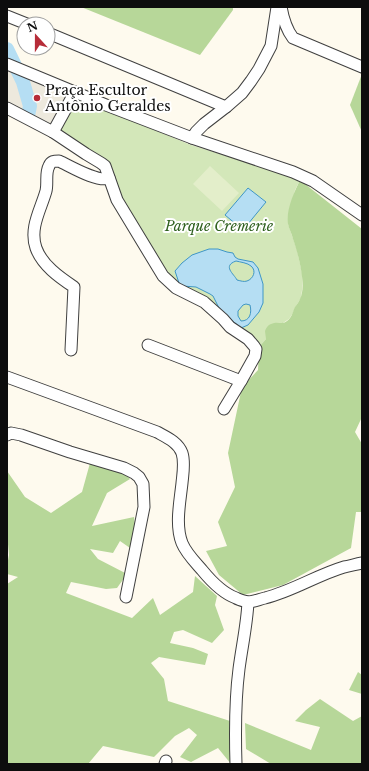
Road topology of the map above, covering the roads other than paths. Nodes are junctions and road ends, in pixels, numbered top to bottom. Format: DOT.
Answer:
graph roads {
  1 [pos="277,7"];
  2 [pos="281,7"];
  3 [pos="56,36"];
  4 [pos="7,64"];
  5 [pos="362,67"];
  6 [pos="75,92"];
  7 [pos="226,107"];
  8 [pos="7,108"];
  9 [pos="53,132"];
  10 [pos="192,138"];
  11 [pos="109,178"];
  12 [pos="362,215"];
  13 [pos="148,345"];
  14 [pos="71,350"];
  15 [pos="7,377"];
  16 [pos="241,381"];
  17 [pos="224,409"];
  18 [pos="7,434"];
  19 [pos="362,563"];
  20 [pos="126,597"];
  21 [pos="248,602"];
  22 [pos="236,764"];
  1 -- 7 [label="street"];
  2 -- 5 [label="street"];
  3 -- 7 [label="street"];
  4 -- 6 [label="street"];
  6 -- 9 [label="street"];
  6 -- 10 [label="street"];
  7 -- 10 [label="street"];
  8 -- 9 [label="street"];
  9 -- 11 [label="street"];
  10 -- 12 [label="street"];
  11 -- 14 [label="street"];
  11 -- 16 [label="street"];
  13 -- 16 [label="street"];
  15 -- 21 [label="street"];
  16 -- 17 [label="street"];
  18 -- 20 [label="street"];
  19 -- 21 [label="street"];
  21 -- 22 [label="street"];
}
